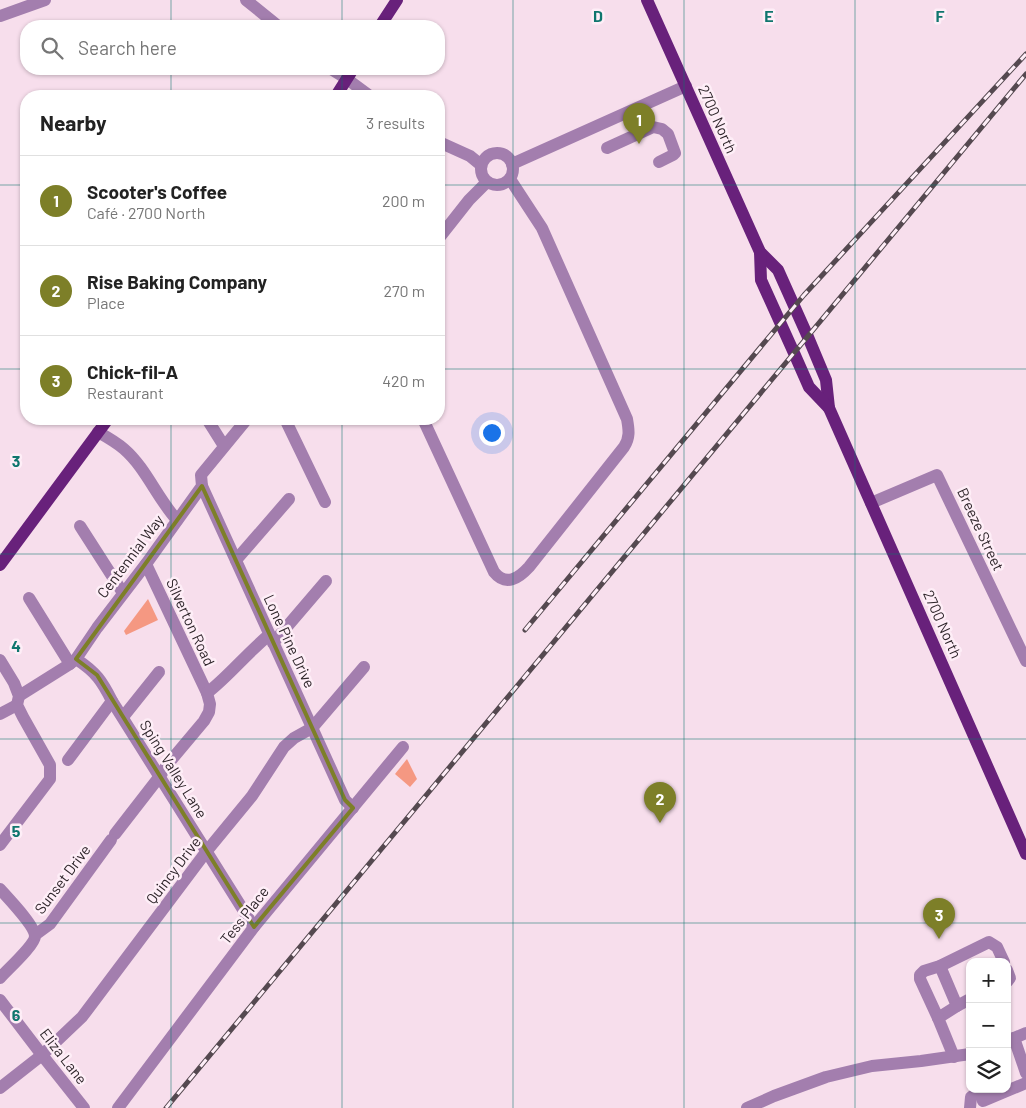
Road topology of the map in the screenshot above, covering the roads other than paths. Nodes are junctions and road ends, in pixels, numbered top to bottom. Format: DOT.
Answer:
graph roads {
  1 [pos="45,0"];
  2 [pos="246,0"];
  3 [pos="397,0"];
  4 [pos="647,0"];
  5 [pos="0,16"];
  6 [pos="271,20"];
  7 [pos="384,20"];
  8 [pos="349,75"];
  9 [pos="351,75"];
  10 [pos="686,86"];
  11 [pos="340,90"];
  12 [pos="365,90"];
  13 [pos="445,145"];
  14 [pos="607,148"];
  15 [pos="659,162"];
  16 [pos="512,164"];
  17 [pos="481,165"];
  18 [pos="510,179"];
  19 [pos="487,182"];
  20 [pos="445,230"];
  21 [pos="760,252"];
  22 [pos="829,408"];
  23 [pos="103,425"];
  24 [pos="211,425"];
  25 [pos="242,425"];
  26 [pos="288,425"];
  27 [pos="426,425"];
  28 [pos="98,432"];
  29 [pos="224,446"];
  30 [pos="202,486"];
  31 [pos="289,499"];
  32 [pos="324,502"];
  33 [pos="871,503"];
  34 [pos="177,520"];
  35 [pos="80,526"];
  36 [pos="236,560"];
  37 [pos="146,564"];
  38 [pos="0,565"];
  39 [pos="326,581"];
  40 [pos="123,593"];
  41 [pos="29,598"];
  42 [pos="271,639"];
  43 [pos="0,660"];
  44 [pos="1026,661"];
  45 [pos="73,662"];
  46 [pos="364,666"];
  47 [pos="159,672"];
  48 [pos="207,693"];
  49 [pos="18,701"];
  50 [pos="112,701"];
  51 [pos="0,714"];
  52 [pos="123,717"];
  53 [pos="312,728"];
  54 [pos="402,747"];
  55 [pos="68,760"];
  56 [pos="160,776"];
  57 [pos="353,808"];
  58 [pos="0,846"];
  59 [pos="206,852"];
  60 [pos="1026,854"];
  61 [pos="0,889"];
  62 [pos="254,927"];
  63 [pos="35,935"];
  64 [pos="968,958"];
  65 [pos="1002,958"];
  66 [pos="966,959"];
  67 [pos="940,966"];
  68 [pos="0,978"];
  69 [pos="0,1000"];
  70 [pos="966,1001"];
  71 [pos="957,1006"];
  72 [pos="938,1018"];
  73 [pos="1026,1032"];
  74 [pos="1011,1039"];
  75 [pos="42,1055"];
  76 [pos="966,1055"];
  77 [pos="954,1057"];
  78 [pos="1026,1074"];
  79 [pos="1011,1080"];
  80 [pos="1026,1083"];
  81 [pos="0,1088"];
  82 [pos="1011,1090"];
  83 [pos="977,1093"];
  84 [pos="980,1093"];
  85 [pos="982,1093"];
  86 [pos="1003,1093"];
  87 [pos="84,1108"];
  88 [pos="118,1108"];
  89 [pos="747,1108"];
  90 [pos="970,1108"];
  91 [pos="978,1108"];
  1 -- 5 [label="street"];
  2 -- 6 [label="street"];
  3 -- 7 [label="main road"];
  4 -- 10 [label="main road, 2700 North"];
  8 -- 11 [label="main road"];
  9 -- 12 [label="street"];
  10 -- 16 [label="street"];
  10 -- 21 [label="main road, 2700 North"];
  13 -- 17 [label="street"];
  14 -- 15 [label="street"];
  16 -- 17 [label="street"];
  16 -- 18 [label="street"];
  17 -- 19 [label="street"];
  18 -- 19 [label="street"];
  18 -- 27 [label="street"];
  19 -- 20 [label="street"];
  21 -- 22 [label="main road, 2700 North"];
  21 -- 22 [label="main road, 2700 North"];
  22 -- 33 [label="main road, 2700 North"];
  23 -- 28 [label="main road"];
  24 -- 29 [label="street"];
  25 -- 29 [label="street, Centennial Way"];
  26 -- 32 [label="street"];
  28 -- 34 [label="street"];
  28 -- 38 [label="main road"];
  29 -- 30 [label="street, Centennial Way"];
  30 -- 34 [label="street, Centennial Way"];
  30 -- 36 [label="street, Lone Pine Drive"];
  31 -- 36 [label="street"];
  33 -- 44 [label="street, Breeze Street"];
  33 -- 60 [label="main road, 2700 North"];
  34 -- 37 [label="street, Centennial Way"];
  35 -- 40 [label="street"];
  36 -- 42 [label="street, Lone Pine Drive"];
  37 -- 40 [label="street, Centennial Way"];
  37 -- 48 [label="street, Silverton Road"];
  39 -- 42 [label="street"];
  40 -- 45 [label="street, Centennial Way"];
  41 -- 45 [label="street"];
  42 -- 48 [label="street"];
  42 -- 53 [label="street, Lone Pine Drive"];
  43 -- 49 [label="street"];
  45 -- 49 [label="street, Centennial Way"];
  45 -- 50 [label="street, Sping Valley Lane"];
  46 -- 53 [label="street, Quincy Drive"];
  47 -- 52 [label="street"];
  48 -- 56 [label="street, Sunset Drive"];
  49 -- 51 [label="street, Centennial Way"];
  49 -- 58 [label="street"];
  50 -- 52 [label="street, Sping Valley Lane"];
  50 -- 55 [label="street"];
  52 -- 56 [label="street, Sping Valley Lane"];
  53 -- 57 [label="street, Lone Pine Drive"];
  53 -- 59 [label="street, Quincy Drive"];
  54 -- 57 [label="street, Tess Place"];
  56 -- 59 [label="street, Sping Valley Lane"];
  56 -- 63 [label="street, Sunset Drive"];
  57 -- 62 [label="street, Tess Place"];
  59 -- 62 [label="street, Sping Valley Lane"];
  59 -- 75 [label="street, Quincy Drive"];
  61 -- 63 [label="street"];
  62 -- 88 [label="street, Tess Place"];
  63 -- 68 [label="street, Sunset Drive"];
  64 -- 65 [label="street"];
  66 -- 67 [label="street"];
  67 -- 71 [label="street"];
  67 -- 72 [label="street"];
  69 -- 75 [label="street, Eliza Lane"];
  70 -- 71 [label="street"];
  71 -- 72 [label="street"];
  72 -- 77 [label="street"];
  73 -- 74 [label="street"];
  74 -- 78 [label="street"];
  75 -- 81 [label="street, Quincy Drive"];
  75 -- 87 [label="street, Eliza Lane"];
  76 -- 77 [label="street"];
  77 -- 89 [label="street"];
  78 -- 79 [label="street"];
  80 -- 82 [label="street"];
  83 -- 90 [label="street"];
  84 -- 91 [label="street"];
  85 -- 86 [label="street"];
}
